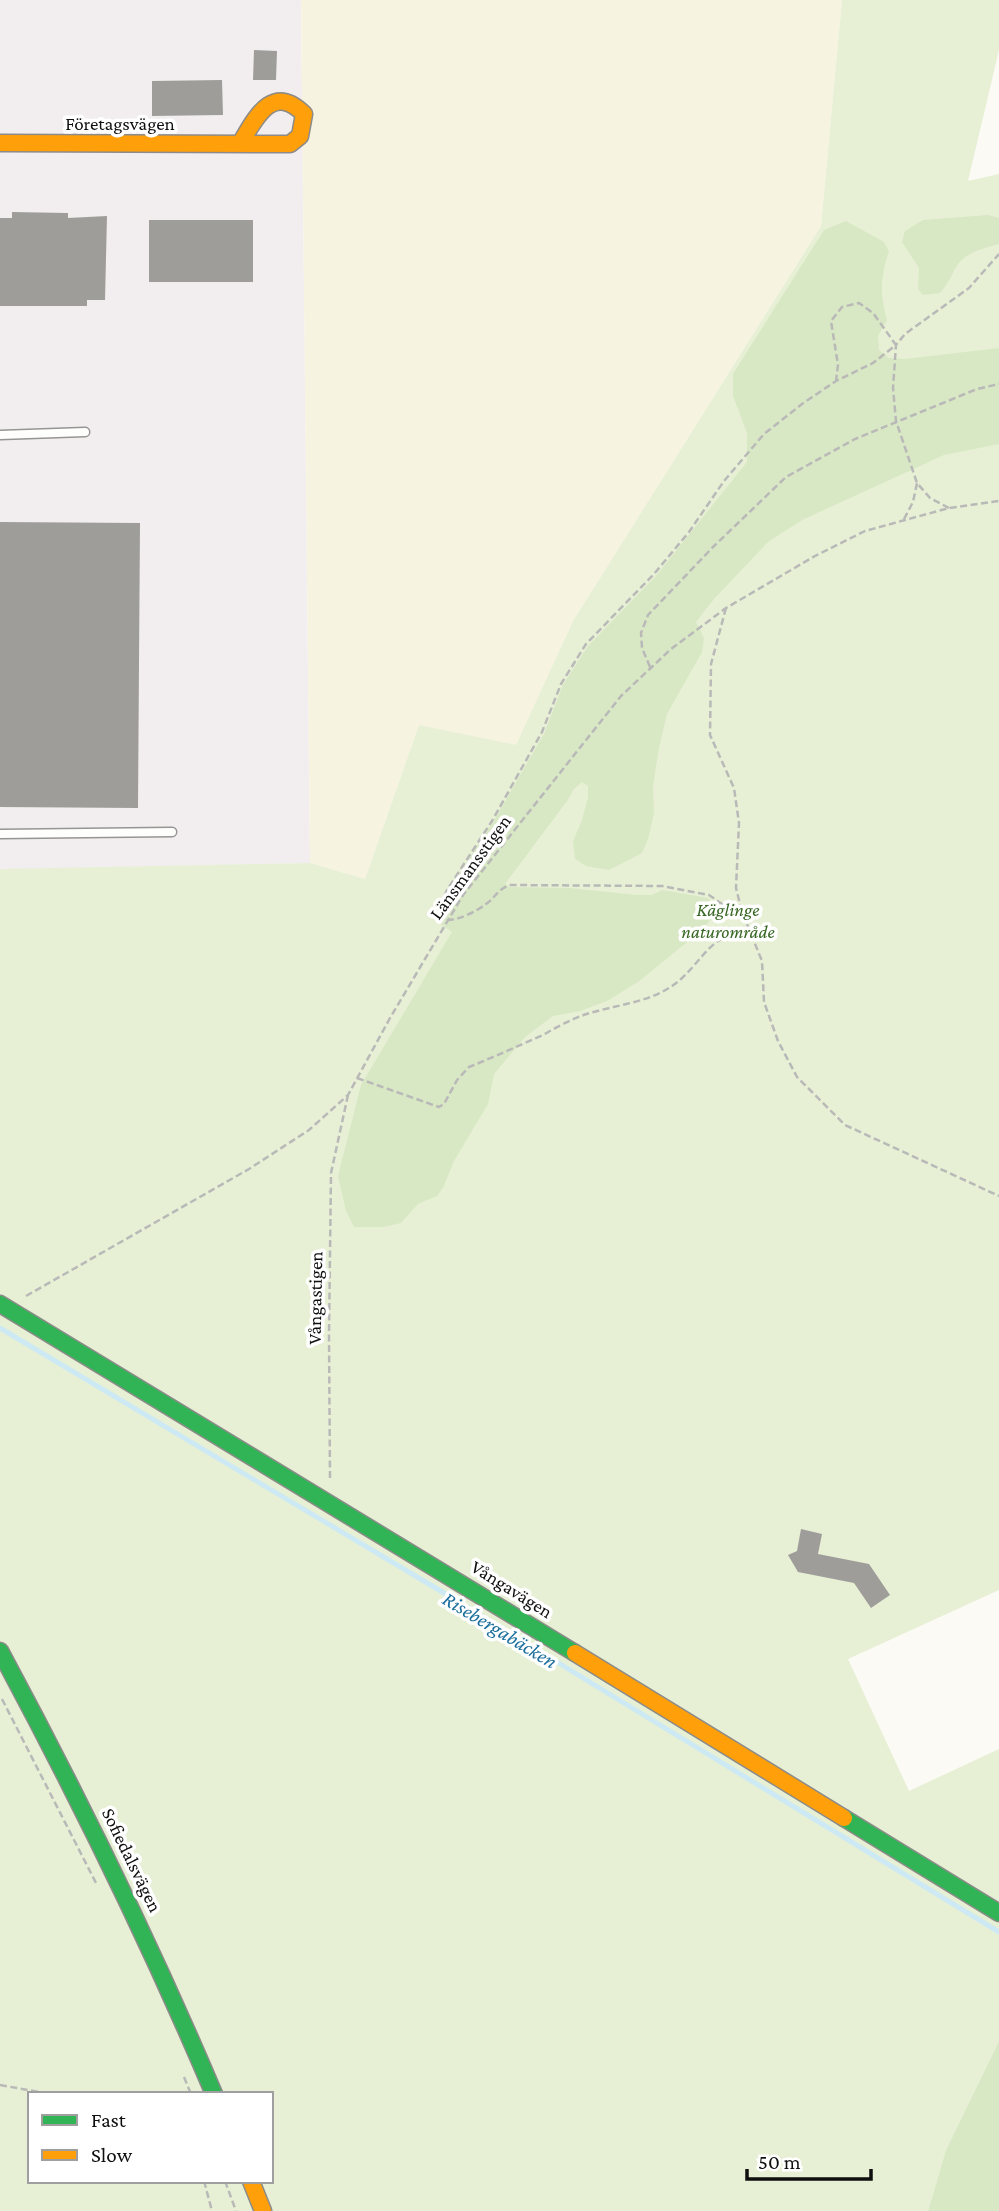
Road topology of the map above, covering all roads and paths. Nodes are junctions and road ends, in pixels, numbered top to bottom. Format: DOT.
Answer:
graph roads {
  1 [pos="0,143"];
  2 [pos="240,144"];
  3 [pos="999,254"];
  4 [pos="896,345"];
  5 [pos="836,382"];
  6 [pos="999,384"];
  7 [pos="896,421"];
  8 [pos="85,432"];
  9 [pos="0,435"];
  10 [pos="917,483"];
  11 [pos="999,501"];
  12 [pos="949,508"];
  13 [pos="904,519"];
  14 [pos="726,608"];
  15 [pos="651,668"];
  16 [pos="172,832"];
  17 [pos="0,834"];
  18 [pos="742,912"];
  19 [pos="448,920"];
  20 [pos="752,934"];
  21 [pos="357,1078"];
  22 [pos="348,1095"];
  23 [pos="999,1196"];
  24 [pos="3,1306"];
  25 [pos="331,1503"];
  26 [pos="0,1651"];
  27 [pos="0,1696"];
  28 [pos="100,1891"];
  29 [pos="999,1913"];
  30 [pos="181,2070"];
  31 [pos="0,2085"];
  32 [pos="39,2092"];
  33 [pos="190,2092"];
  34 [pos="213,2092"];
  35 [pos="205,2183"];
  36 [pos="226,2183"];
  37 [pos="252,2183"];
  38 [pos="212,2211"];
  39 [pos="236,2211"];
  40 [pos="263,2211"];
  1 -- 2 [label="street, Företagsvägen"];
  3 -- 4 [label="path"];
  4 -- 5 [label="path"];
  4 -- 5 [label="path"];
  4 -- 7 [label="path"];
  5 -- 19 [label="path"];
  6 -- 7 [label="path"];
  7 -- 10 [label="path"];
  7 -- 15 [label="path"];
  8 -- 9 [label="lane"];
  10 -- 12 [label="path"];
  10 -- 13 [label="path"];
  11 -- 12 [label="path, Länsmansstigen"];
  12 -- 13 [label="path, Länsmansstigen"];
  13 -- 14 [label="path, Länsmansstigen"];
  14 -- 15 [label="path, Länsmansstigen"];
  14 -- 18 [label="path"];
  15 -- 19 [label="path, Länsmansstigen"];
  16 -- 17 [label="lane"];
  18 -- 19 [label="path"];
  18 -- 20 [label="path"];
  19 -- 21 [label="path, Länsmansstigen"];
  20 -- 21 [label="path"];
  20 -- 23 [label="path"];
  21 -- 22 [label="path, Länsmansstigen"];
  22 -- 24 [label="path, Länsmansstigen"];
  22 -- 25 [label="path, Vångastigen"];
  24 -- 25 [label="street, Vångavägen"];
  25 -- 29 [label="street, Vångavägen"];
  26 -- 34 [label="street, Sofiedalsvägen"];
  27 -- 28 [label="path"];
  30 -- 33 [label="path"];
  31 -- 32 [label="path"];
  35 -- 38 [label="path"];
  36 -- 39 [label="path"];
  37 -- 40 [label="street"];
}
